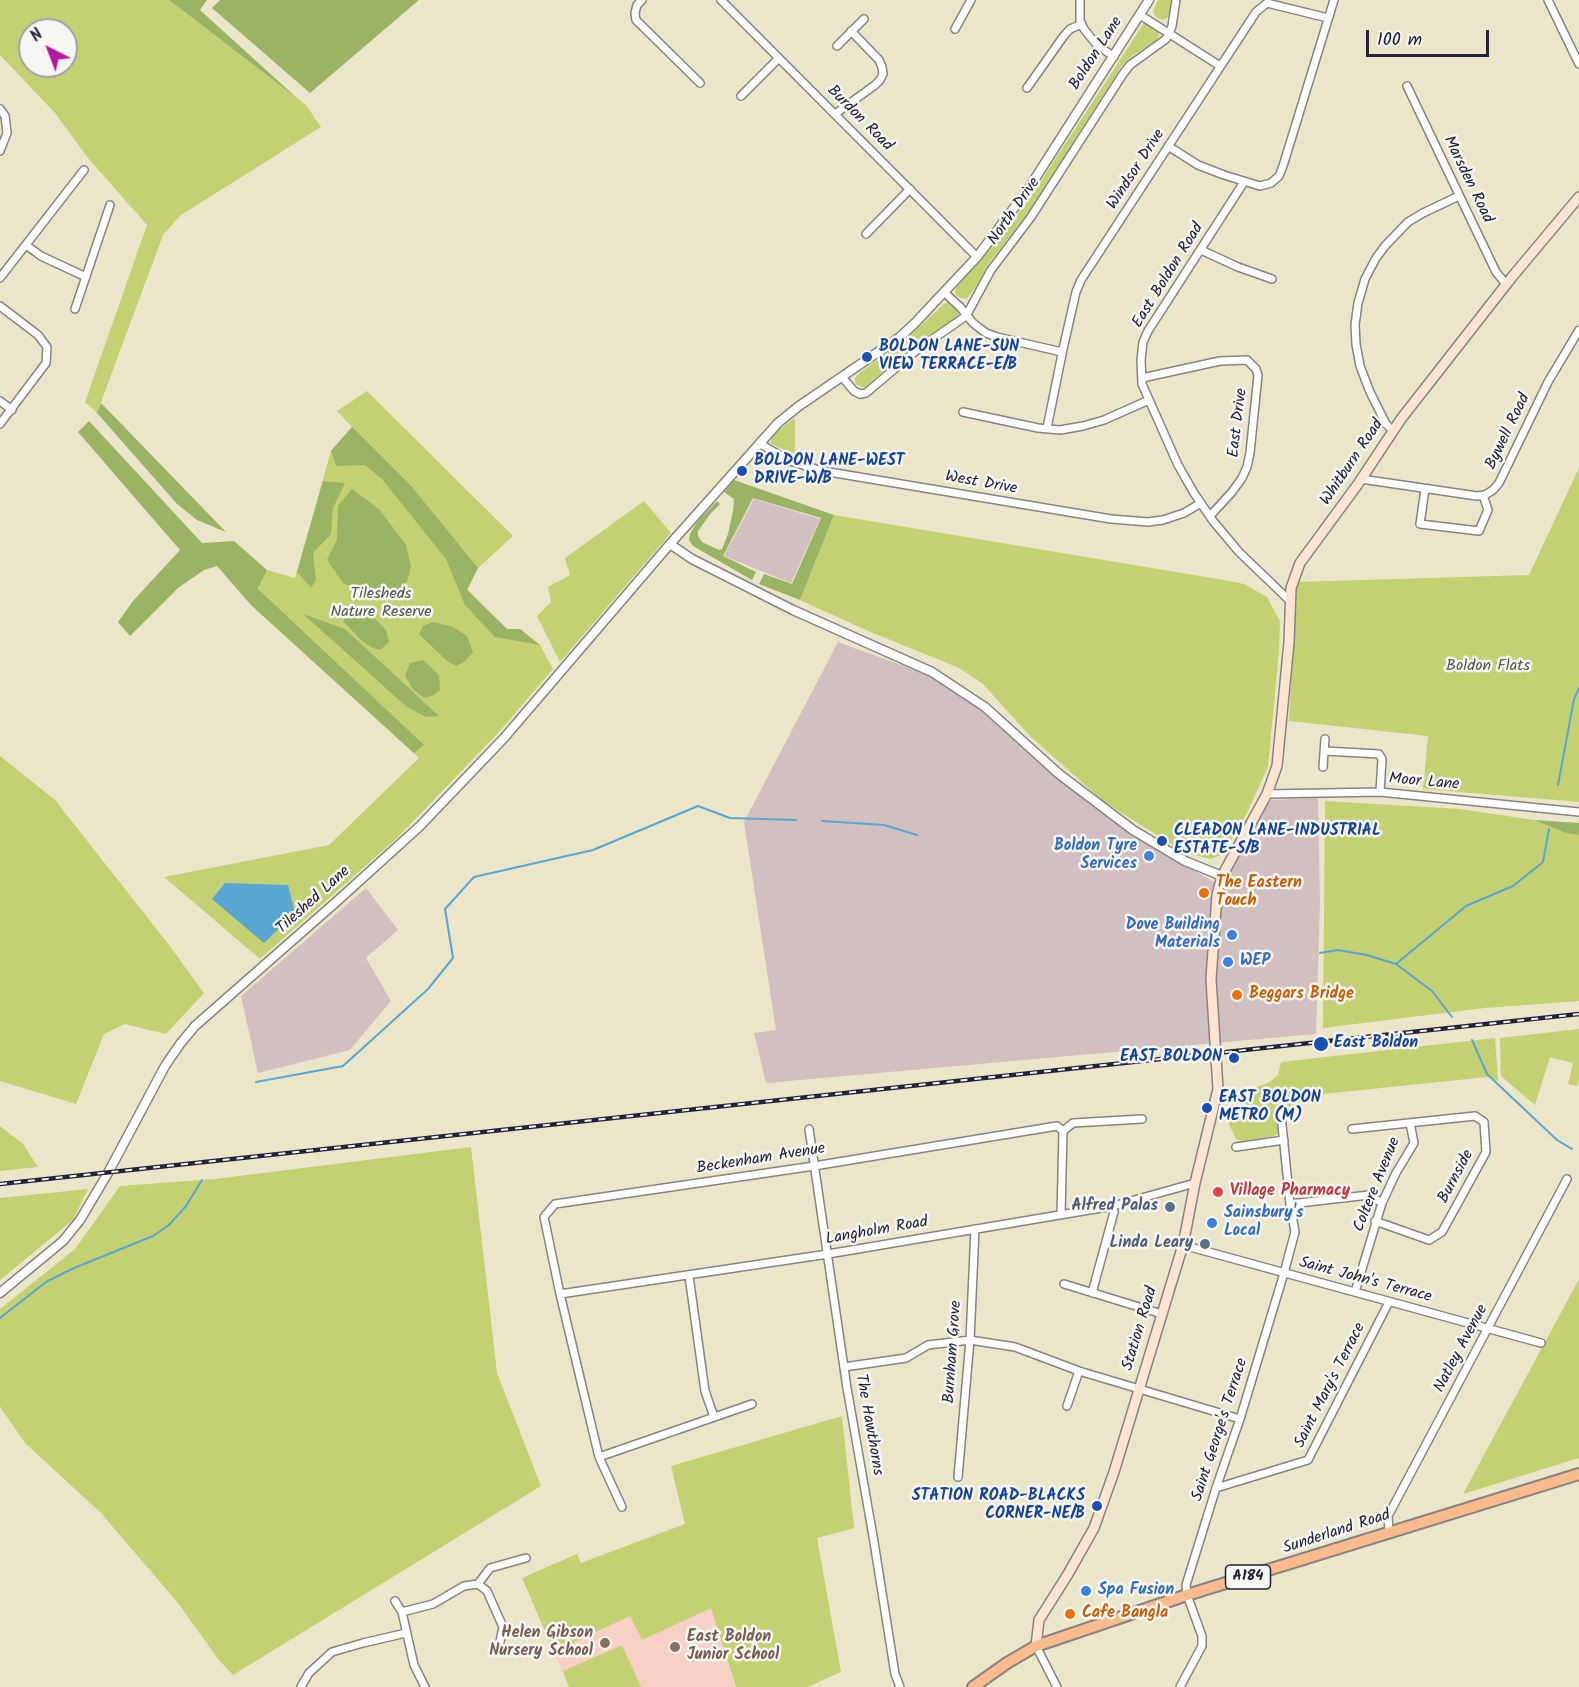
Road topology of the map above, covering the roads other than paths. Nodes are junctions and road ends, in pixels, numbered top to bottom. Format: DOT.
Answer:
graph roads {
  1 [pos="642,0"];
  2 [pos="721,0"];
  3 [pos="972,0"];
  4 [pos="1080,0"];
  5 [pos="1149,0"];
  6 [pos="1176,0"];
  7 [pos="1334,0"];
  8 [pos="1548,0"];
  9 [pos="1140,15"];
  10 [pos="1328,18"];
  11 [pos="864,19"];
  12 [pos="1082,24"];
  13 [pos="955,29"];
  14 [pos="851,31"];
  15 [pos="1169,34"];
  16 [pos="837,46"];
  17 [pos="1114,57"];
  18 [pos="779,58"];
  19 [pos="1579,64"];
  20 [pos="1220,66"];
  21 [pos="700,83"];
  22 [pos="1407,86"];
  23 [pos="1027,88"];
  24 [pos="741,96"];
  25 [pos="0,109"];
  26 [pos="836,114"];
  27 [pos="1168,147"];
  28 [pos="0,151"];
  29 [pos="84,170"];
  30 [pos="1244,182"];
  31 [pos="910,189"];
  32 [pos="1460,196"];
  33 [pos="1579,197"];
  34 [pos="110,205"];
  35 [pos="866,234"];
  36 [pos="26,245"];
  37 [pos="1201,250"];
  38 [pos="977,257"];
  39 [pos="86,277"];
  40 [pos="0,278"];
  41 [pos="1272,279"];
  42 [pos="1506,284"];
  43 [pos="945,293"];
  44 [pos="0,306"];
  45 [pos="75,309"];
  46 [pos="966,316"];
  47 [pos="1579,330"];
  48 [pos="1062,352"];
  49 [pos="842,377"];
  50 [pos="1142,378"];
  51 [pos="1149,400"];
  52 [pos="0,401"];
  53 [pos="12,410"];
  54 [pos="963,412"];
  55 [pos="0,424"];
  56 [pos="1047,428"];
  57 [pos="1393,431"];
  58 [pos="759,443"];
  59 [pos="1361,479"];
  60 [pos="1425,489"];
  61 [pos="1483,495"];
  62 [pos="1201,503"];
  63 [pos="1210,516"];
  64 [pos="670,544"];
  65 [pos="1290,601"];
  66 [pos="1325,739"];
  67 [pos="1324,751"];
  68 [pos="1323,767"];
  69 [pos="1380,792"];
  70 [pos="1267,794"];
  71 [pos="1579,813"];
  72 [pos="1222,876"];
  73 [pos="1281,1115"];
  74 [pos="1142,1119"];
  75 [pos="1410,1122"];
  76 [pos="809,1129"];
  77 [pos="1352,1129"];
  78 [pos="1063,1131"];
  79 [pos="1284,1140"];
  80 [pos="1236,1147"];
  81 [pos="814,1166"];
  82 [pos="1567,1179"];
  83 [pos="1195,1183"];
  84 [pos="1382,1203"];
  85 [pos="1290,1204"];
  86 [pos="1113,1206"];
  87 [pos="1061,1215"];
  88 [pos="1375,1221"];
  89 [pos="975,1229"];
  90 [pos="1183,1245"];
  91 [pos="828,1254"];
  92 [pos="1284,1273"];
  93 [pos="689,1276"];
  94 [pos="1064,1284"];
  95 [pos="1355,1292"];
  96 [pos="0,1293"];
  97 [pos="1092,1293"];
  98 [pos="560,1294"];
  99 [pos="1389,1302"];
  100 [pos="1162,1314"];
  101 [pos="1488,1329"];
  102 [pos="970,1340"];
  103 [pos="1541,1343"];
  104 [pos="844,1366"];
  105 [pos="1078,1371"];
  106 [pos="1139,1389"];
  107 [pos="752,1404"];
  108 [pos="1066,1406"];
  109 [pos="714,1417"];
  110 [pos="1240,1419"];
  111 [pos="600,1457"];
  112 [pos="1579,1474"];
  113 [pos="958,1477"];
  114 [pos="1216,1488"];
  115 [pos="622,1508"];
  116 [pos="1389,1532"];
  117 [pos="526,1558"];
  118 [pos="478,1584"];
  119 [pos="1187,1595"];
  120 [pos="395,1601"];
  121 [pos="402,1612"];
  122 [pos="406,1633"];
  123 [pos="500,1642"];
  124 [pos="1036,1646"];
  125 [pos="301,1687"];
  126 [pos="425,1687"];
  127 [pos="900,1687"];
  128 [pos="973,1687"];
  129 [pos="1057,1687"];
  130 [pos="1180,1687"];
  1 -- 21 [label="street"];
  2 -- 18 [label="street, Burdon Road"];
  3 -- 13 [label="street"];
  4 -- 12 [label="street"];
  5 -- 9 [label="street, Boldon Lane"];
  6 -- 15 [label="street"];
  7 -- 10 [label="street"];
  8 -- 19 [label="street"];
  9 -- 15 [label="street"];
  9 -- 17 [label="street, Boldon Lane"];
  10 -- 20 [label="street, Windsor Drive"];
  10 -- 30 [label="street"];
  11 -- 14 [label="street"];
  12 -- 17 [label="street"];
  12 -- 23 [label="street"];
  14 -- 16 [label="street"];
  14 -- 26 [label="street"];
  15 -- 20 [label="street"];
  15 -- 46 [label="street, North Drive"];
  17 -- 38 [label="street, Boldon Lane"];
  18 -- 24 [label="street"];
  18 -- 26 [label="street, Burdon Road"];
  20 -- 27 [label="street, Windsor Drive"];
  22 -- 32 [label="street, Marsden Road"];
  25 -- 28 [label="street"];
  26 -- 31 [label="street, Burdon Road"];
  27 -- 30 [label="street"];
  27 -- 48 [label="street, Windsor Drive"];
  29 -- 36 [label="street"];
  30 -- 37 [label="street, East Boldon Road"];
  31 -- 35 [label="street"];
  31 -- 38 [label="street, Burdon Road"];
  32 -- 42 [label="street, Marsden Road"];
  32 -- 57 [label="street"];
  33 -- 42 [label="main road, Whitburn Road"];
  34 -- 39 [label="street"];
  36 -- 39 [label="street"];
  36 -- 40 [label="street"];
  37 -- 41 [label="street"];
  37 -- 50 [label="street, East Boldon Road"];
  38 -- 43 [label="street, Boldon Lane"];
  39 -- 45 [label="street"];
  42 -- 57 [label="main road, Whitburn Road"];
  43 -- 46 [label="street"];
  43 -- 49 [label="street, Boldon Lane"];
  44 -- 53 [label="street"];
  46 -- 48 [label="street"];
  46 -- 49 [label="street, North Drive"];
  47 -- 61 [label="street, Bywell Road"];
  48 -- 56 [label="street, Windsor Drive"];
  49 -- 58 [label="street, Tileshed Lane"];
  50 -- 51 [label="street, East Boldon Road"];
  50 -- 63 [label="street, East Drive"];
  51 -- 56 [label="street"];
  51 -- 62 [label="street, East Boldon Road"];
  52 -- 53 [label="street"];
  53 -- 55 [label="street"];
  54 -- 56 [label="street"];
  57 -- 59 [label="main road, Whitburn Road"];
  58 -- 62 [label="street, West Drive"];
  58 -- 64 [label="street, Tileshed Lane"];
  59 -- 60 [label="street"];
  59 -- 65 [label="main road, Whitburn Road"];
  60 -- 61 [label="street"];
  60 -- 61 [label="street"];
  62 -- 63 [label="street, East Boldon Road"];
  63 -- 65 [label="street, East Boldon Road"];
  64 -- 72 [label="street"];
  64 -- 96 [label="street, Tileshed Lane"];
  65 -- 70 [label="main road, Whitburn Road"];
  66 -- 67 [label="street"];
  67 -- 68 [label="street"];
  67 -- 69 [label="street"];
  69 -- 70 [label="street, Moor Lane"];
  69 -- 71 [label="street, Moor Lane"];
  70 -- 72 [label="main road, Whitburn Road"];
  72 -- 83 [label="main road, Station Road"];
  73 -- 79 [label="street, Saint George's Terrace"];
  74 -- 78 [label="street"];
  75 -- 77 [label="street, Burnside"];
  75 -- 84 [label="street, Coltere Avenue"];
  75 -- 88 [label="street, Burnside"];
  76 -- 81 [label="street, The Hawthorns"];
  78 -- 81 [label="street, Beckenham Avenue"];
  78 -- 87 [label="street"];
  79 -- 80 [label="street"];
  79 -- 85 [label="street, Saint George's Terrace"];
  81 -- 91 [label="street, The Hawthorns"];
  81 -- 98 [label="street, Beckenham Avenue"];
  82 -- 101 [label="street, Natley Avenue"];
  83 -- 86 [label="street, Langholm Road"];
  83 -- 90 [label="main road, Station Road"];
  84 -- 85 [label="street"];
  84 -- 88 [label="street, Coltere Avenue"];
  85 -- 92 [label="street, Saint George's Terrace"];
  86 -- 87 [label="street, Langholm Road"];
  86 -- 97 [label="street"];
  87 -- 89 [label="street, Langholm Road"];
  88 -- 95 [label="street, Coltere Avenue"];
  89 -- 91 [label="street, Langholm Road"];
  89 -- 102 [label="street, Burnham Grove"];
  90 -- 92 [label="street, Saint John's Terrace"];
  90 -- 100 [label="main road, Station Road"];
  91 -- 93 [label="street, Langholm Road"];
  91 -- 104 [label="street, The Hawthorns"];
  92 -- 95 [label="street, Saint John's Terrace"];
  92 -- 110 [label="street, Saint George's Terrace"];
  93 -- 98 [label="street, Langholm Road"];
  93 -- 109 [label="street"];
  94 -- 97 [label="street"];
  95 -- 99 [label="street, Saint John's Terrace"];
  97 -- 100 [label="street"];
  98 -- 111 [label="street"];
  99 -- 101 [label="street, Saint John's Terrace"];
  99 -- 114 [label="street, Saint Mary's Terrace"];
  100 -- 106 [label="main road, Station Road"];
  101 -- 103 [label="street, Saint John's Terrace"];
  101 -- 116 [label="street, Natley Avenue"];
  102 -- 104 [label="street"];
  102 -- 105 [label="street"];
  102 -- 113 [label="street, Burnham Grove"];
  104 -- 127 [label="street, The Hawthorns"];
  105 -- 106 [label="street"];
  105 -- 108 [label="street"];
  106 -- 110 [label="street"];
  106 -- 124 [label="main road, Station Road"];
  107 -- 109 [label="street"];
  109 -- 111 [label="street"];
  110 -- 114 [label="street, Saint George's Terrace"];
  111 -- 115 [label="street"];
  112 -- 116 [label="main road, Sunderland Road / A184"];
  114 -- 119 [label="street, Saint George's Terrace"];
  116 -- 119 [label="main road, Sunderland Road / A184"];
  117 -- 118 [label="street"];
  118 -- 121 [label="street"];
  118 -- 123 [label="street"];
  119 -- 124 [label="main road, Sunderland Road / A184"];
  119 -- 130 [label="street"];
  120 -- 121 [label="street"];
  121 -- 122 [label="street"];
  122 -- 125 [label="street"];
  122 -- 126 [label="street"];
  124 -- 128 [label="main road, A184"];
  124 -- 129 [label="street"];
}
